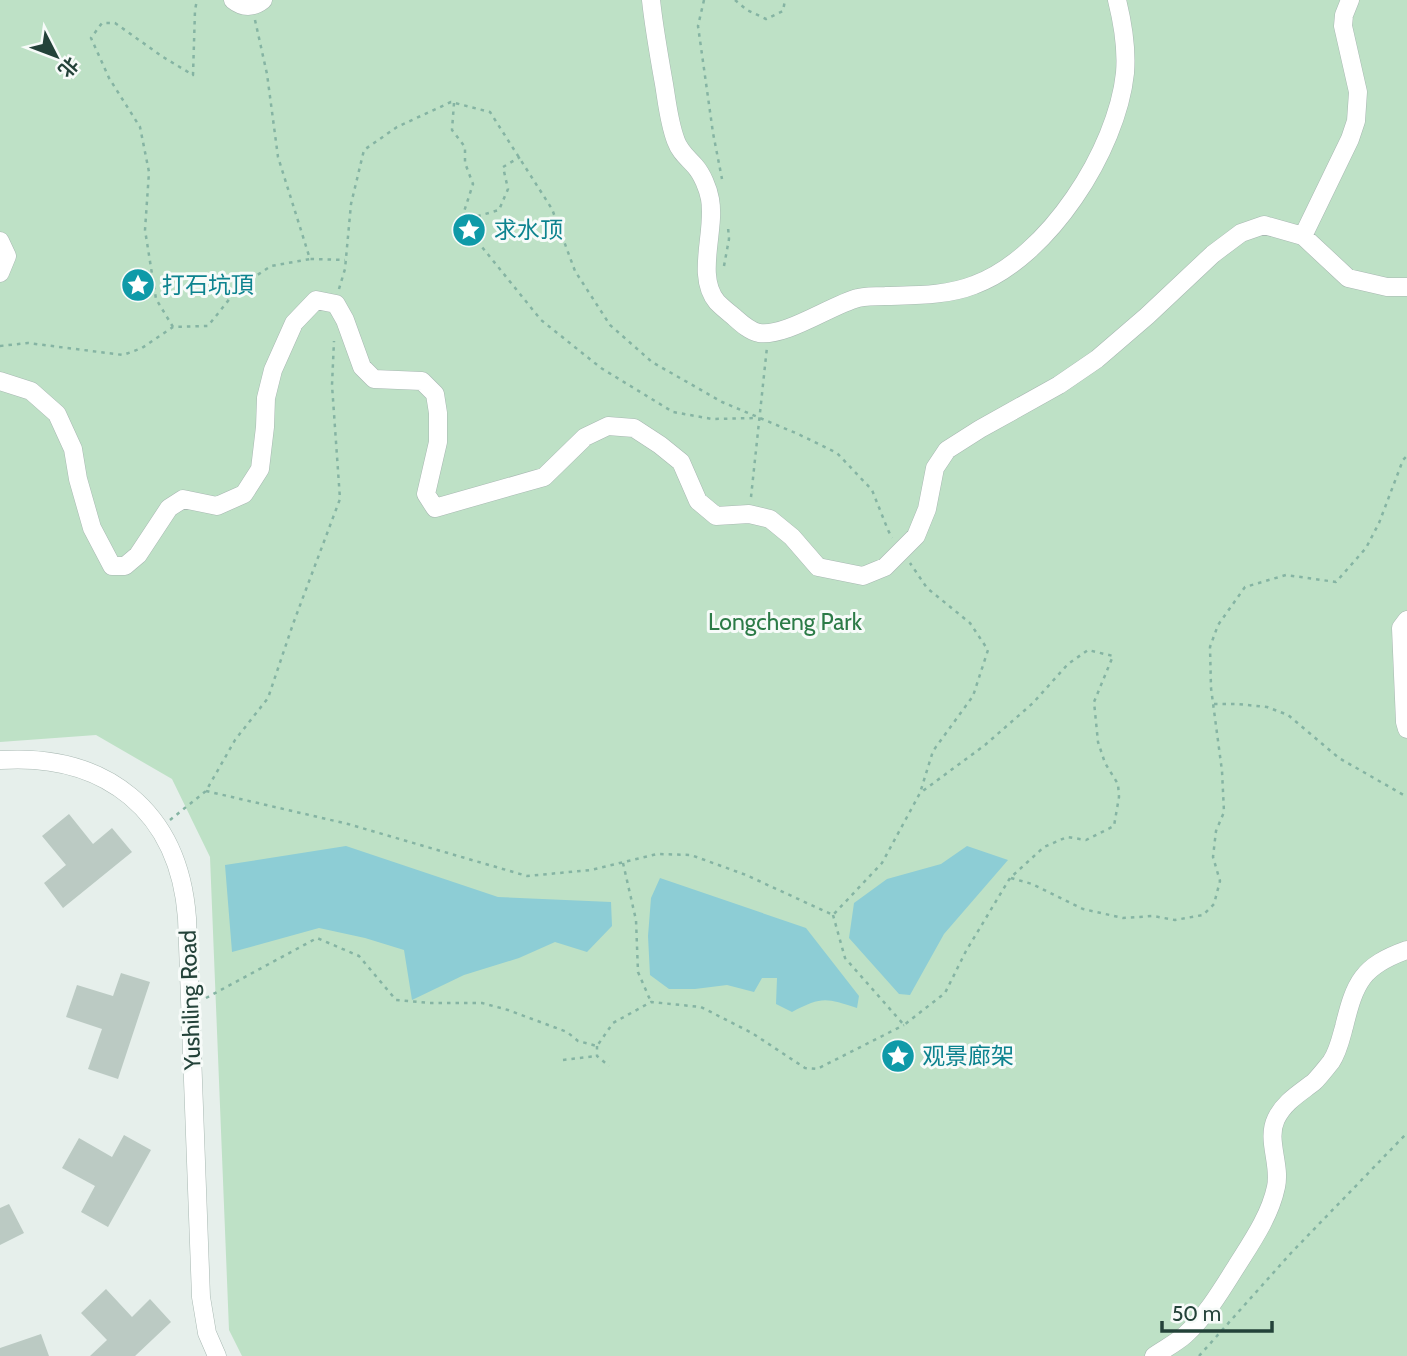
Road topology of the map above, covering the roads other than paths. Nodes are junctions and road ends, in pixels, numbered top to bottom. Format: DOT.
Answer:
graph roads {
  1 [pos="233,0"];
  2 [pos="650,0"];
  3 [pos="1117,0"];
  4 [pos="1350,0"];
  5 [pos="258,3"];
  6 [pos="1303,236"];
  7 [pos="0,241"];
  8 [pos="0,273"];
  9 [pos="1407,287"];
  10 [pos="0,381"];
  11 [pos="1407,620"];
  12 [pos="1407,729"];
  13 [pos="0,760"];
  14 [pos="1407,950"];
  15 [pos="217,1356"];
  16 [pos="1154,1356"];
  1 -- 5 [label="street"];
  2 -- 3 [label="street"];
  4 -- 6 [label="street"];
  6 -- 9 [label="street"];
  6 -- 10 [label="street"];
  7 -- 8 [label="street"];
  11 -- 12 [label="street"];
  13 -- 15 [label="street, Yushiling Road"];
  14 -- 16 [label="street"];
}
